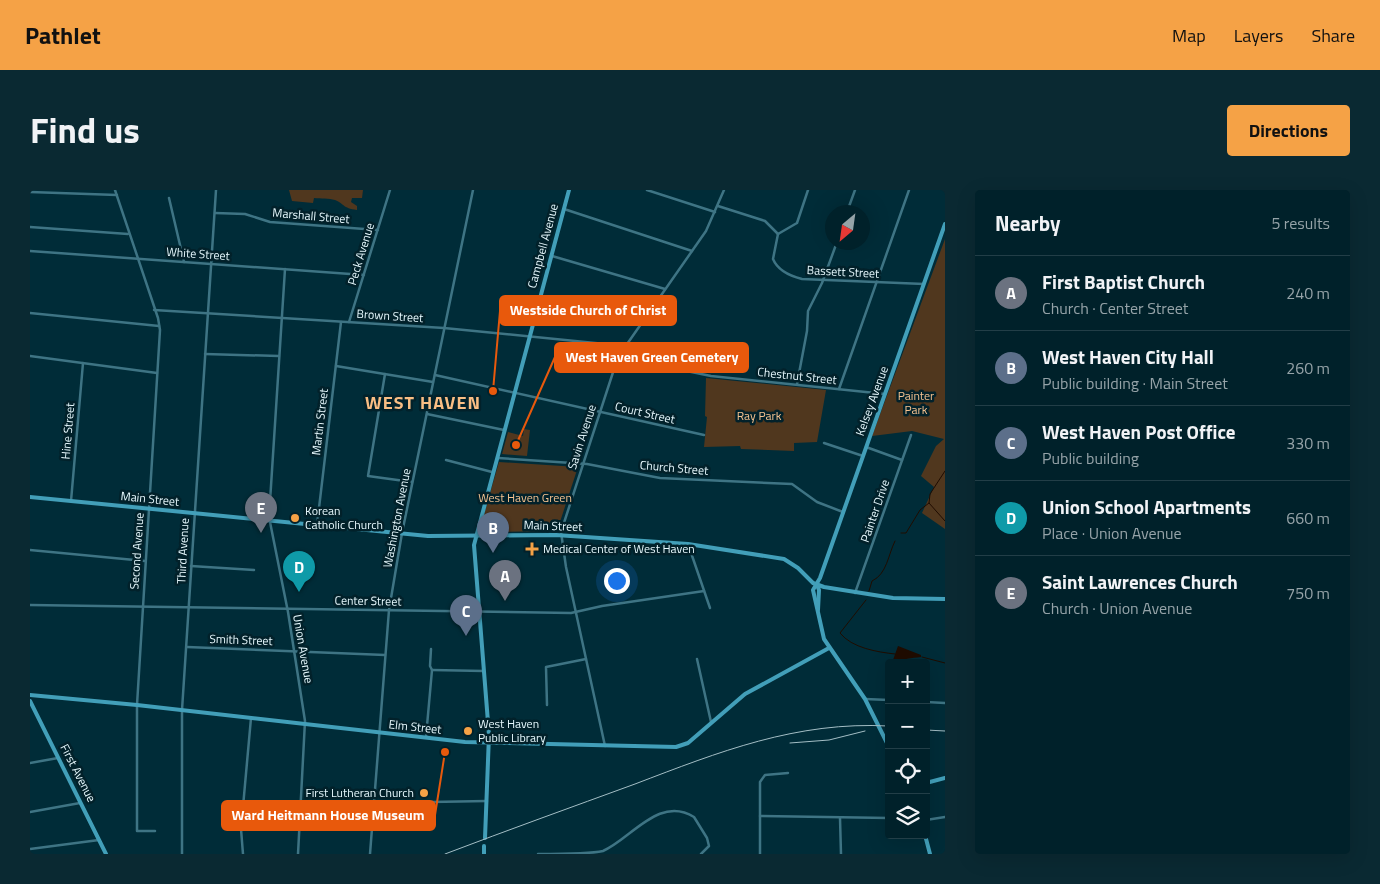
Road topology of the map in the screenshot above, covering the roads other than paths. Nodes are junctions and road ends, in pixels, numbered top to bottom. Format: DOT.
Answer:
graph roads {
  1 [pos="116,190"];
  2 [pos="216,190"];
  3 [pos="390,190"];
  4 [pos="473,190"];
  5 [pos="568,190"];
  6 [pos="647,190"];
  7 [pos="724,190"];
  8 [pos="808,190"];
  9 [pos="855,190"];
  10 [pos="909,190"];
  11 [pos="30,192"];
  12 [pos="117,195"];
  13 [pos="169,198"];
  14 [pos="850,205"];
  15 [pos="718,206"];
  16 [pos="564,209"];
  17 [pos="715,212"];
  18 [pos="214,213"];
  19 [pos="945,224"];
  20 [pos="30,227"];
  21 [pos="378,230"];
  22 [pos="129,234"];
  23 [pos="778,234"];
  24 [pos="692,250"];
  25 [pos="834,250"];
  26 [pos="30,251"];
  27 [pos="551,256"];
  28 [pos="137,259"];
  29 [pos="184,262"];
  30 [pos="211,264"];
  31 [pos="285,269"];
  32 [pos="364,275"];
  33 [pos="824,280"];
  34 [pos="876,282"];
  35 [pos="924,284"];
  36 [pos="665,289"];
  37 [pos="154,310"];
  38 [pos="30,313"];
  39 [pos="207,313"];
  40 [pos="282,318"];
  41 [pos="341,322"];
  42 [pos="349,322"];
  43 [pos="159,326"];
  44 [pos="444,328"];
  45 [pos="529,337"];
  46 [pos="625,346"];
  47 [pos="205,354"];
  48 [pos="30,356"];
  49 [pos="279,356"];
  50 [pos="618,357"];
  51 [pos="83,363"];
  52 [pos="336,366"];
  53 [pos="157,373"];
  54 [pos="384,374"];
  55 [pos="435,375"];
  56 [pos="433,382"];
  57 [pos="797,384"];
  58 [pos="839,389"];
  59 [pos="514,393"];
  60 [pos="885,394"];
  61 [pos="600,412"];
  62 [pos="427,414"];
  63 [pos="504,430"];
  64 [pos="704,435"];
  65 [pos="911,435"];
  66 [pos="824,443"];
  67 [pos="866,447"];
  68 [pos="863,456"];
  69 [pos="496,458"];
  70 [pos="446,460"];
  71 [pos="902,460"];
  72 [pos="583,464"];
  73 [pos="492,472"];
  74 [pos="412,482"];
  75 [pos="30,497"];
  76 [pos="71,501"];
  77 [pos="149,509"];
  78 [pos="843,512"];
  79 [pos="194,513"];
  80 [pos="269,521"];
  81 [pos="317,525"];
  82 [pos="402,533"];
  83 [pos="560,535"];
  84 [pos="476,536"];
  85 [pos="688,544"];
  86 [pos="30,550"];
  87 [pos="145,561"];
  88 [pos="192,566"];
  89 [pos="254,570"];
  90 [pos="817,585"];
  91 [pos="704,592"];
  92 [pos="855,593"];
  93 [pos="945,599"];
  94 [pos="30,605"];
  95 [pos="142,606"];
  96 [pos="189,607"];
  97 [pos="710,608"];
  98 [pos="287,609"];
  99 [pos="389,610"];
  100 [pos="479,611"];
  101 [pos="576,611"];
  102 [pos="187,647"];
  103 [pos="829,648"];
  104 [pos="430,649"];
  105 [pos="294,651"];
  106 [pos="385,655"];
  107 [pos="586,659"];
  108 [pos="697,659"];
  109 [pos="432,670"];
  110 [pos="484,671"];
  111 [pos="30,695"];
  112 [pos="865,699"];
  113 [pos="885,700"];
  114 [pos="30,701"];
  115 [pos="930,702"];
  116 [pos="945,703"];
  117 [pos="137,705"];
  118 [pos="546,705"];
  119 [pos="182,710"];
  120 [pos="251,718"];
  121 [pos="711,722"];
  122 [pos="305,724"];
  123 [pos="380,733"];
  124 [pos="426,739"];
  125 [pos="885,739"];
  126 [pos="489,744"];
  127 [pos="605,746"];
  128 [pos="59,758"];
  129 [pos="30,762"];
  130 [pos="788,774"];
  131 [pos="945,778"];
  132 [pos="930,782"];
  133 [pos="487,801"];
  134 [pos="82,802"];
  135 [pos="374,803"];
  136 [pos="30,812"];
  137 [pos="760,816"];
  138 [pos="945,817"];
  139 [pos="840,818"];
  140 [pos="885,818"];
  141 [pos="930,819"];
  142 [pos="155,831"];
  143 [pos="485,838"];
  144 [pos="926,839"];
  145 [pos="99,840"];
  146 [pos="484,846"];
  147 [pos="30,849"];
  148 [pos="593,853"];
  149 [pos="106,854"];
  150 [pos="182,854"];
  151 [pos="243,854"];
  152 [pos="298,854"];
  153 [pos="370,854"];
  154 [pos="484,854"];
  155 [pos="538,854"];
  156 [pos="702,854"];
  157 [pos="760,854"];
  158 [pos="841,854"];
  159 [pos="930,854"];
  1 -- 12 [label="street, Second Avenue"];
  2 -- 18 [label="street, Third Avenue"];
  3 -- 21 [label="street, Peck Avenue"];
  4 -- 44 [label="street, Washington Avenue"];
  5 -- 16 [label="main road, Campbell Avenue"];
  6 -- 17 [label="street"];
  7 -- 15 [label="street, Savin Avenue"];
  8 -- 23 [label="street"];
  9 -- 14 [label="street"];
  10 -- 34 [label="street"];
  11 -- 12 [label="street"];
  12 -- 22 [label="street, Second Avenue"];
  13 -- 29 [label="street"];
  15 -- 17 [label="street, Savin Avenue"];
  15 -- 23 [label="street"];
  16 -- 24 [label="street"];
  16 -- 27 [label="main road, Campbell Avenue"];
  17 -- 24 [label="street, Savin Avenue"];
  18 -- 21 [label="street, Marshall Street"];
  18 -- 30 [label="street, Third Avenue"];
  19 -- 35 [label="main road, Kelsey Avenue"];
  20 -- 22 [label="street"];
  21 -- 32 [label="street, Peck Avenue"];
  22 -- 28 [label="street, Second Avenue"];
  23 -- 33 [label="street, Bassett Street"];
  24 -- 36 [label="street, Savin Avenue"];
  25 -- 33 [label="street"];
  26 -- 28 [label="street, White Street"];
  27 -- 36 [label="street"];
  27 -- 45 [label="main road, Campbell Avenue"];
  28 -- 29 [label="street, White Street"];
  28 -- 37 [label="street, Second Avenue"];
  29 -- 30 [label="street, White Street"];
  30 -- 31 [label="street, White Street"];
  30 -- 39 [label="street, Third Avenue"];
  31 -- 32 [label="street, White Street"];
  31 -- 40 [label="street, Union Avenue"];
  32 -- 42 [label="street, Peck Avenue"];
  33 -- 34 [label="street, Bassett Street"];
  33 -- 57 [label="street"];
  34 -- 35 [label="street, Bassett Street"];
  34 -- 58 [label="street"];
  35 -- 60 [label="main road, Kelsey Avenue"];
  36 -- 46 [label="street, Savin Avenue"];
  37 -- 39 [label="street, Brown Street"];
  37 -- 43 [label="street, Second Avenue"];
  38 -- 43 [label="street"];
  39 -- 40 [label="street, Brown Street"];
  39 -- 47 [label="street, Third Avenue"];
  40 -- 41 [label="street, Brown Street"];
  40 -- 49 [label="street, Union Avenue"];
  41 -- 42 [label="street, Brown Street"];
  41 -- 52 [label="street, Martin Street"];
  42 -- 44 [label="street, Brown Street"];
  43 -- 53 [label="street, Second Avenue"];
  44 -- 45 [label="street, Brown Street"];
  44 -- 55 [label="street, Washington Avenue"];
  45 -- 46 [label="street, Brown Street"];
  45 -- 59 [label="main road, Campbell Avenue"];
  46 -- 50 [label="street, Savin Avenue"];
  47 -- 49 [label="street"];
  47 -- 79 [label="street, Third Avenue"];
  48 -- 51 [label="street"];
  49 -- 80 [label="street, Union Avenue"];
  50 -- 57 [label="street, Chestnut Street"];
  50 -- 61 [label="street, Savin Avenue"];
  51 -- 53 [label="street"];
  51 -- 76 [label="street, Hine Street"];
  52 -- 54 [label="street"];
  52 -- 81 [label="street, Martin Street"];
  53 -- 77 [label="street, Second Avenue"];
  54 -- 56 [label="street"];
  54 -- 74 [label="street"];
  55 -- 56 [label="street, Washington Avenue"];
  55 -- 59 [label="street, Court Street"];
  56 -- 62 [label="street, Washington Avenue"];
  57 -- 58 [label="street, Chestnut Street"];
  58 -- 60 [label="street, Chestnut Street"];
  59 -- 61 [label="street, Court Street"];
  59 -- 63 [label="main road, Campbell Avenue"];
  60 -- 67 [label="main road, Kelsey Avenue"];
  61 -- 64 [label="street, Court Street"];
  61 -- 72 [label="street, Savin Avenue"];
  62 -- 63 [label="street"];
  62 -- 74 [label="street, Washington Avenue"];
  63 -- 69 [label="main road, Campbell Avenue"];
  65 -- 71 [label="street, Painter Drive"];
  66 -- 68 [label="street"];
  67 -- 68 [label="main road, Kelsey Avenue"];
  67 -- 71 [label="street"];
  68 -- 78 [label="main road, Kelsey Avenue"];
  69 -- 72 [label="street, Church Street"];
  69 -- 73 [label="main road, Campbell Avenue"];
  70 -- 73 [label="street"];
  71 -- 92 [label="street, Painter Drive"];
  72 -- 78 [label="street, Church Street"];
  72 -- 83 [label="street, Savin Avenue"];
  73 -- 84 [label="main road, Campbell Avenue"];
  74 -- 82 [label="street, Washington Avenue"];
  75 -- 76 [label="main road, Main Street"];
  76 -- 77 [label="main road, Main Street"];
  77 -- 79 [label="main road, Main Street"];
  77 -- 87 [label="street, Second Avenue"];
  78 -- 90 [label="main road, Kelsey Avenue"];
  79 -- 80 [label="main road, Main Street"];
  79 -- 88 [label="street, Third Avenue"];
  80 -- 81 [label="main road, Main Street"];
  80 -- 98 [label="street, Union Avenue"];
  81 -- 82 [label="main road, Main Street"];
  82 -- 84 [label="main road, Main Street"];
  82 -- 99 [label="street, Washington Avenue"];
  83 -- 84 [label="main road, Main Street"];
  83 -- 85 [label="main road, Main Street"];
  83 -- 101 [label="street, Savin Avenue"];
  84 -- 100 [label="main road, Campbell Avenue"];
  85 -- 90 [label="main road, Main Street"];
  85 -- 91 [label="street"];
  86 -- 87 [label="street"];
  87 -- 95 [label="street, Second Avenue"];
  88 -- 89 [label="street"];
  88 -- 96 [label="street, Third Avenue"];
  90 -- 92 [label="main road, Main Street"];
  90 -- 103 [label="main road, Kelsey Avenue"];
  91 -- 97 [label="street"];
  91 -- 101 [label="street, Center Street"];
  92 -- 93 [label="main road, Main Street"];
  94 -- 95 [label="street, Center Street"];
  95 -- 96 [label="street, Center Street"];
  95 -- 117 [label="street, Second Avenue"];
  96 -- 98 [label="street, Center Street"];
  96 -- 102 [label="street, Third Avenue"];
  98 -- 99 [label="street, Center Street"];
  98 -- 105 [label="street, Union Avenue"];
  99 -- 100 [label="street, Center Street"];
  99 -- 106 [label="street, Washington Avenue"];
  100 -- 101 [label="street, Center Street"];
  100 -- 110 [label="main road, Campbell Avenue"];
  101 -- 107 [label="street, Savin Avenue"];
  102 -- 105 [label="street, Smith Street"];
  102 -- 119 [label="street, Third Avenue"];
  103 -- 112 [label="main road, Kelsey Avenue"];
  103 -- 121 [label="main road, Elm Street"];
  104 -- 109 [label="street"];
  105 -- 106 [label="street, Smith Street"];
  105 -- 122 [label="street, Union Avenue"];
  106 -- 123 [label="street, Washington Avenue"];
  107 -- 118 [label="street"];
  107 -- 127 [label="street, Savin Avenue"];
  108 -- 121 [label="street"];
  109 -- 110 [label="street"];
  109 -- 124 [label="street"];
  110 -- 126 [label="main road, Campbell Avenue"];
  111 -- 117 [label="main road, Elm Street"];
  112 -- 113 [label="street"];
  112 -- 125 [label="main road, Kelsey Avenue"];
  114 -- 128 [label="main road, First Avenue"];
  115 -- 116 [label="street"];
  117 -- 119 [label="main road, Elm Street"];
  117 -- 142 [label="street, Second Avenue"];
  119 -- 120 [label="main road, Elm Street"];
  119 -- 150 [label="street, Third Avenue"];
  120 -- 122 [label="main road, Elm Street"];
  120 -- 151 [label="street"];
  121 -- 127 [label="main road, Elm Street"];
  122 -- 123 [label="main road, Elm Street"];
  122 -- 152 [label="street, Union Avenue"];
  123 -- 124 [label="main road, Elm Street"];
  123 -- 135 [label="street, Washington Avenue"];
  124 -- 126 [label="main road, Elm Street"];
  126 -- 127 [label="main road, Elm Street"];
  126 -- 133 [label="main road, Campbell Avenue"];
  128 -- 129 [label="street"];
  128 -- 134 [label="main road, First Avenue"];
  130 -- 137 [label="street"];
  131 -- 132 [label="main road"];
  133 -- 135 [label="street"];
  133 -- 143 [label="main road, Campbell Avenue"];
  134 -- 136 [label="street"];
  134 -- 145 [label="main road, First Avenue"];
  135 -- 153 [label="street, Washington Avenue"];
  137 -- 139 [label="street"];
  137 -- 157 [label="street"];
  138 -- 141 [label="street"];
  139 -- 140 [label="street"];
  139 -- 158 [label="street"];
  144 -- 159 [label="main road"];
  145 -- 147 [label="street"];
  145 -- 149 [label="main road, First Avenue"];
  146 -- 154 [label="main road"];
  148 -- 155 [label="street"];
  148 -- 156 [label="street"];
}
